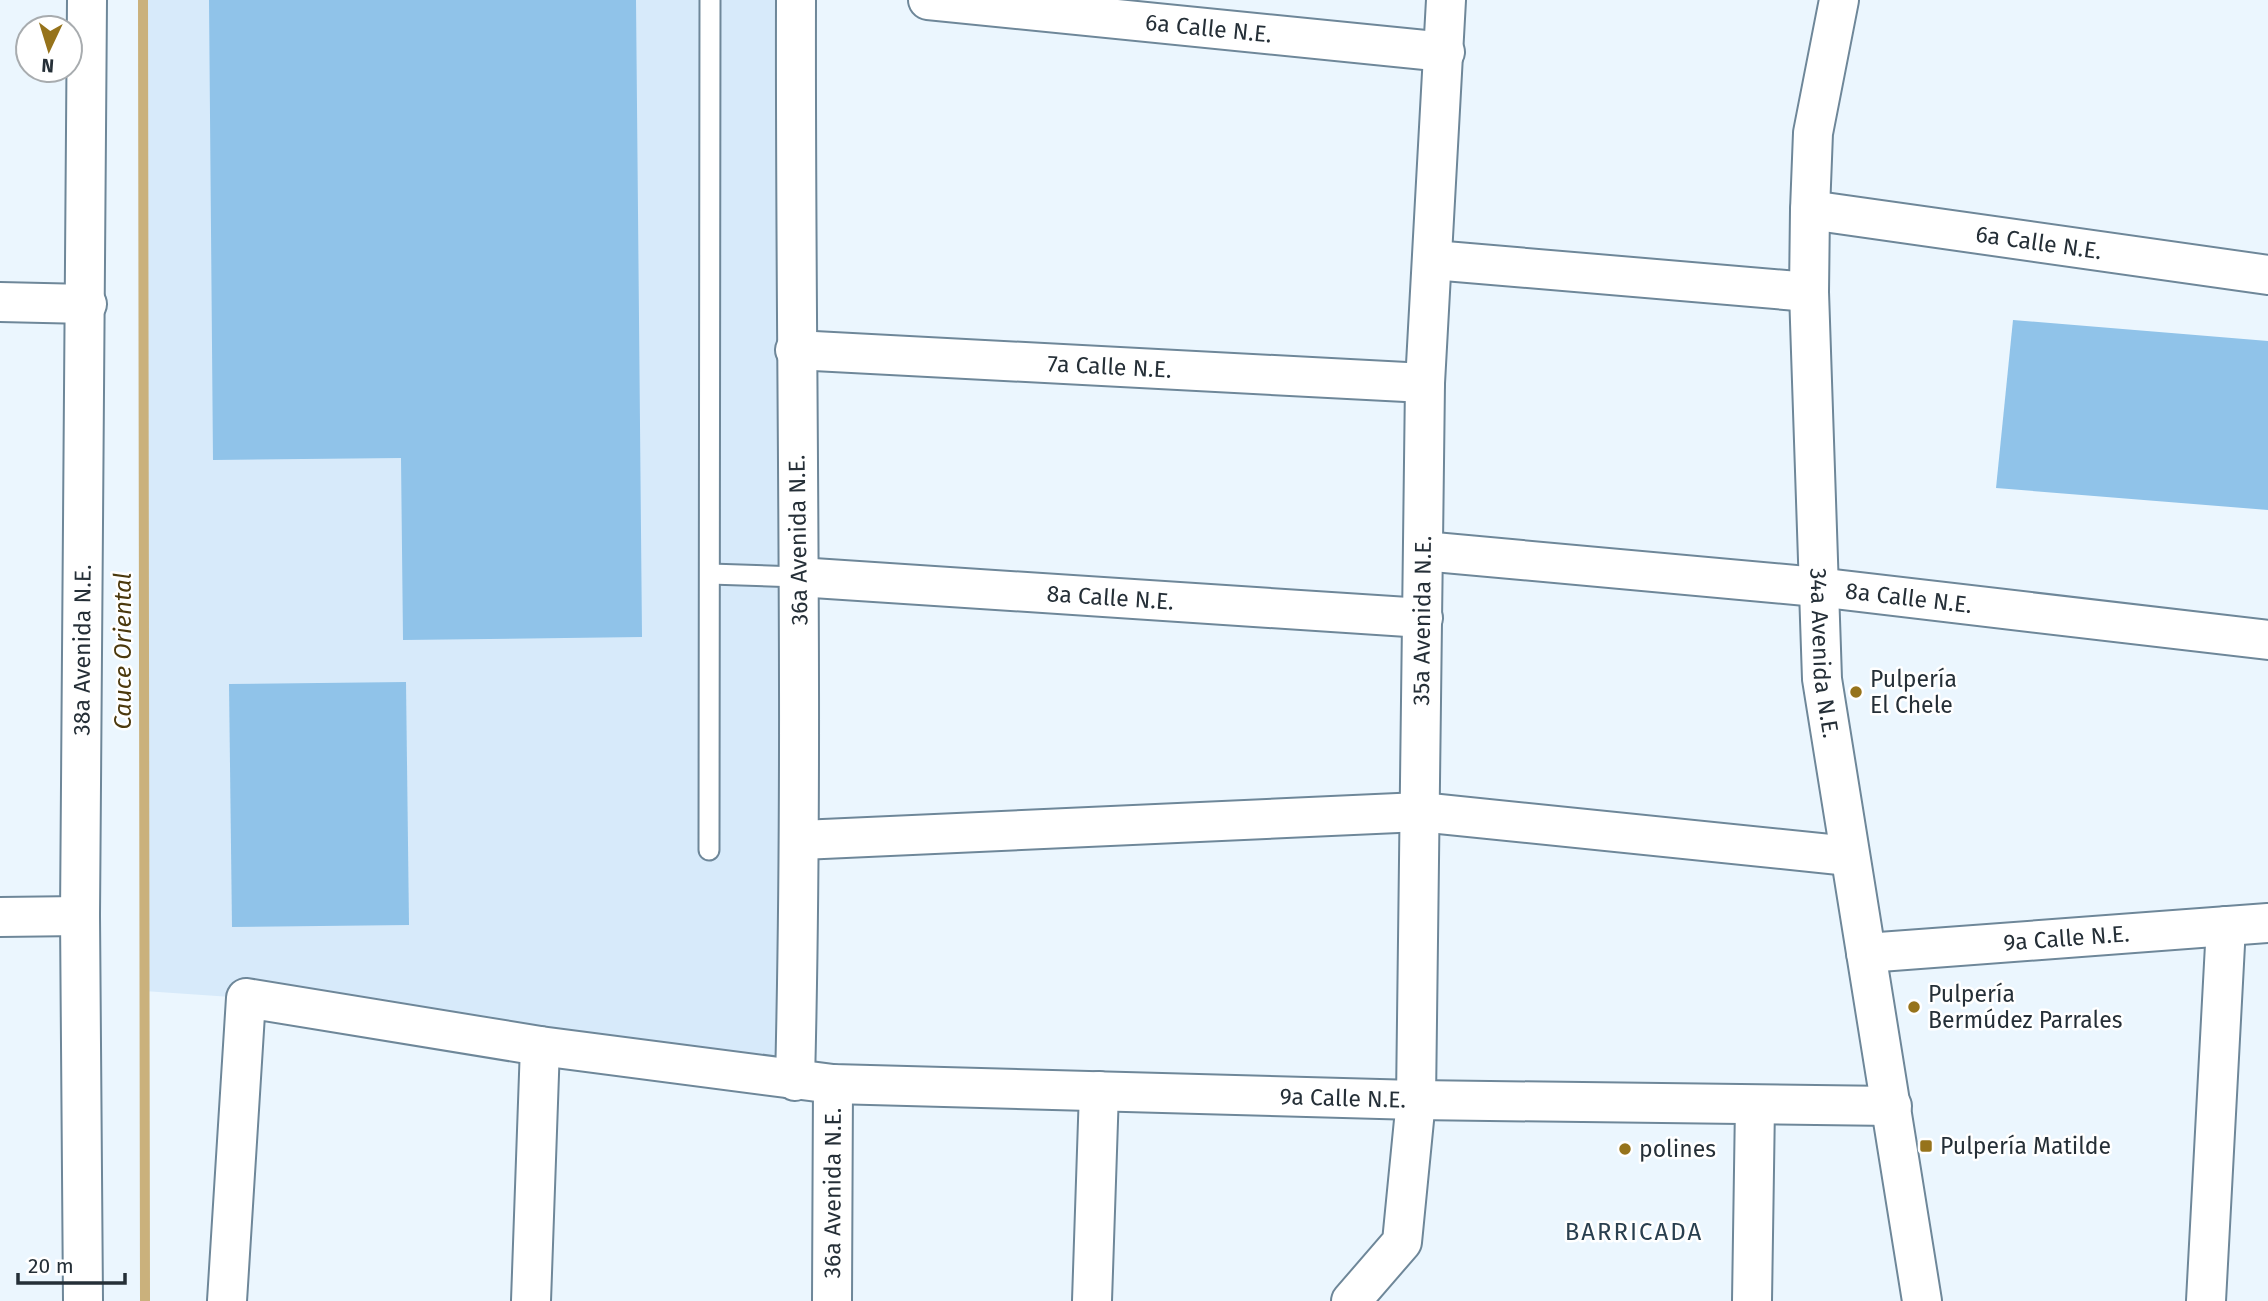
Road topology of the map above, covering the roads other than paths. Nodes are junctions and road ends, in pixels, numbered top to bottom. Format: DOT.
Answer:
graph roads {
  1 [pos="87,0"];
  2 [pos="710,0"];
  3 [pos="796,0"];
  4 [pos="928,0"];
  5 [pos="1446,0"];
  6 [pos="1839,0"];
  7 [pos="1445,52"];
  8 [pos="1810,210"];
  9 [pos="1433,260"];
  10 [pos="2268,275"];
  11 [pos="1809,292"];
  12 [pos="0,302"];
  13 [pos="87,304"];
  14 [pos="795,350"];
  15 [pos="1424,383"];
  16 [pos="1423,551"];
  17 [pos="710,574"];
  18 [pos="798,577"];
  19 [pos="1817,587"];
  20 [pos="1423,618"];
  21 [pos="2268,640"];
  22 [pos="1420,812"];
  23 [pos="801,840"];
  24 [pos="709,850"];
  25 [pos="1849,856"];
  26 [pos="80,916"];
  27 [pos="0,917"];
  28 [pos="2268,923"];
  29 [pos="2226,926"];
  30 [pos="1866,953"];
  31 [pos="540,1046"];
  32 [pos="795,1081"];
  33 [pos="833,1084"];
  34 [pos="1098,1091"];
  35 [pos="1416,1100"];
  36 [pos="1755,1105"];
  37 [pos="1892,1106"];
  38 [pos="83,1301"];
  39 [pos="227,1301"];
  40 [pos="531,1301"];
  41 [pos="832,1301"];
  42 [pos="1092,1301"];
  43 [pos="1351,1301"];
  44 [pos="1752,1301"];
  45 [pos="1922,1301"];
  46 [pos="2206,1301"];
  1 -- 13 [label="street, 38a Avenida N.E."];
  2 -- 17 [label="lane"];
  3 -- 14 [label="street, 36a Avenida N.E."];
  4 -- 7 [label="street, 6a Calle N.E."];
  5 -- 7 [label="street, 35a Avenida N.E."];
  6 -- 8 [label="street, 34a Avenida N.E."];
  7 -- 9 [label="street, 35a Avenida N.E."];
  8 -- 10 [label="street, 6a Calle N.E."];
  8 -- 11 [label="street, 34a Avenida N.E."];
  9 -- 11 [label="street"];
  9 -- 15 [label="street, 35a Avenida N.E."];
  11 -- 19 [label="street, 34a Avenida N.E."];
  12 -- 13 [label="street"];
  13 -- 26 [label="street, 38a Avenida N.E."];
  14 -- 15 [label="street, 7a Calle N.E."];
  14 -- 18 [label="street, 36a Avenida N.E."];
  15 -- 16 [label="street, 35a Avenida N.E."];
  16 -- 19 [label="street, 8a Calle N.E."];
  16 -- 20 [label="street, 35a Avenida N.E."];
  17 -- 18 [label="lane"];
  17 -- 24 [label="lane"];
  18 -- 20 [label="street, 8a Calle N.E."];
  18 -- 23 [label="street, 36a Avenida N.E."];
  19 -- 21 [label="street, 8a Calle N.E."];
  19 -- 25 [label="street, 34a Avenida N.E."];
  20 -- 22 [label="street, 35a Avenida N.E."];
  22 -- 23 [label="street"];
  22 -- 25 [label="street"];
  22 -- 35 [label="street, 35a Avenida N.E."];
  23 -- 32 [label="street, 36a Avenida N.E."];
  25 -- 30 [label="street, 34a Avenida N.E."];
  26 -- 27 [label="street"];
  26 -- 38 [label="street, 38a Avenida N.E."];
  28 -- 29 [label="street, 9a Calle N.E."];
  29 -- 30 [label="street, 9a Calle N.E."];
  29 -- 46 [label="street"];
  30 -- 37 [label="street, 34a Avenida N.E."];
  31 -- 32 [label="street, 9a Calle N.E."];
  31 -- 39 [label="street, 9a Calle N.E."];
  31 -- 40 [label="street"];
  32 -- 33 [label="street, 9a Calle N.E."];
  33 -- 34 [label="street, 9a Calle N.E."];
  33 -- 41 [label="street, 36a Avenida N.E."];
  34 -- 35 [label="street, 9a Calle N.E."];
  34 -- 42 [label="street"];
  35 -- 36 [label="street, 9a Calle N.E."];
  35 -- 43 [label="street, 35a Avenida N.E."];
  36 -- 37 [label="street, 9a Calle N.E."];
  36 -- 44 [label="street"];
  37 -- 45 [label="street, 34a Avenida N.E."];
}
